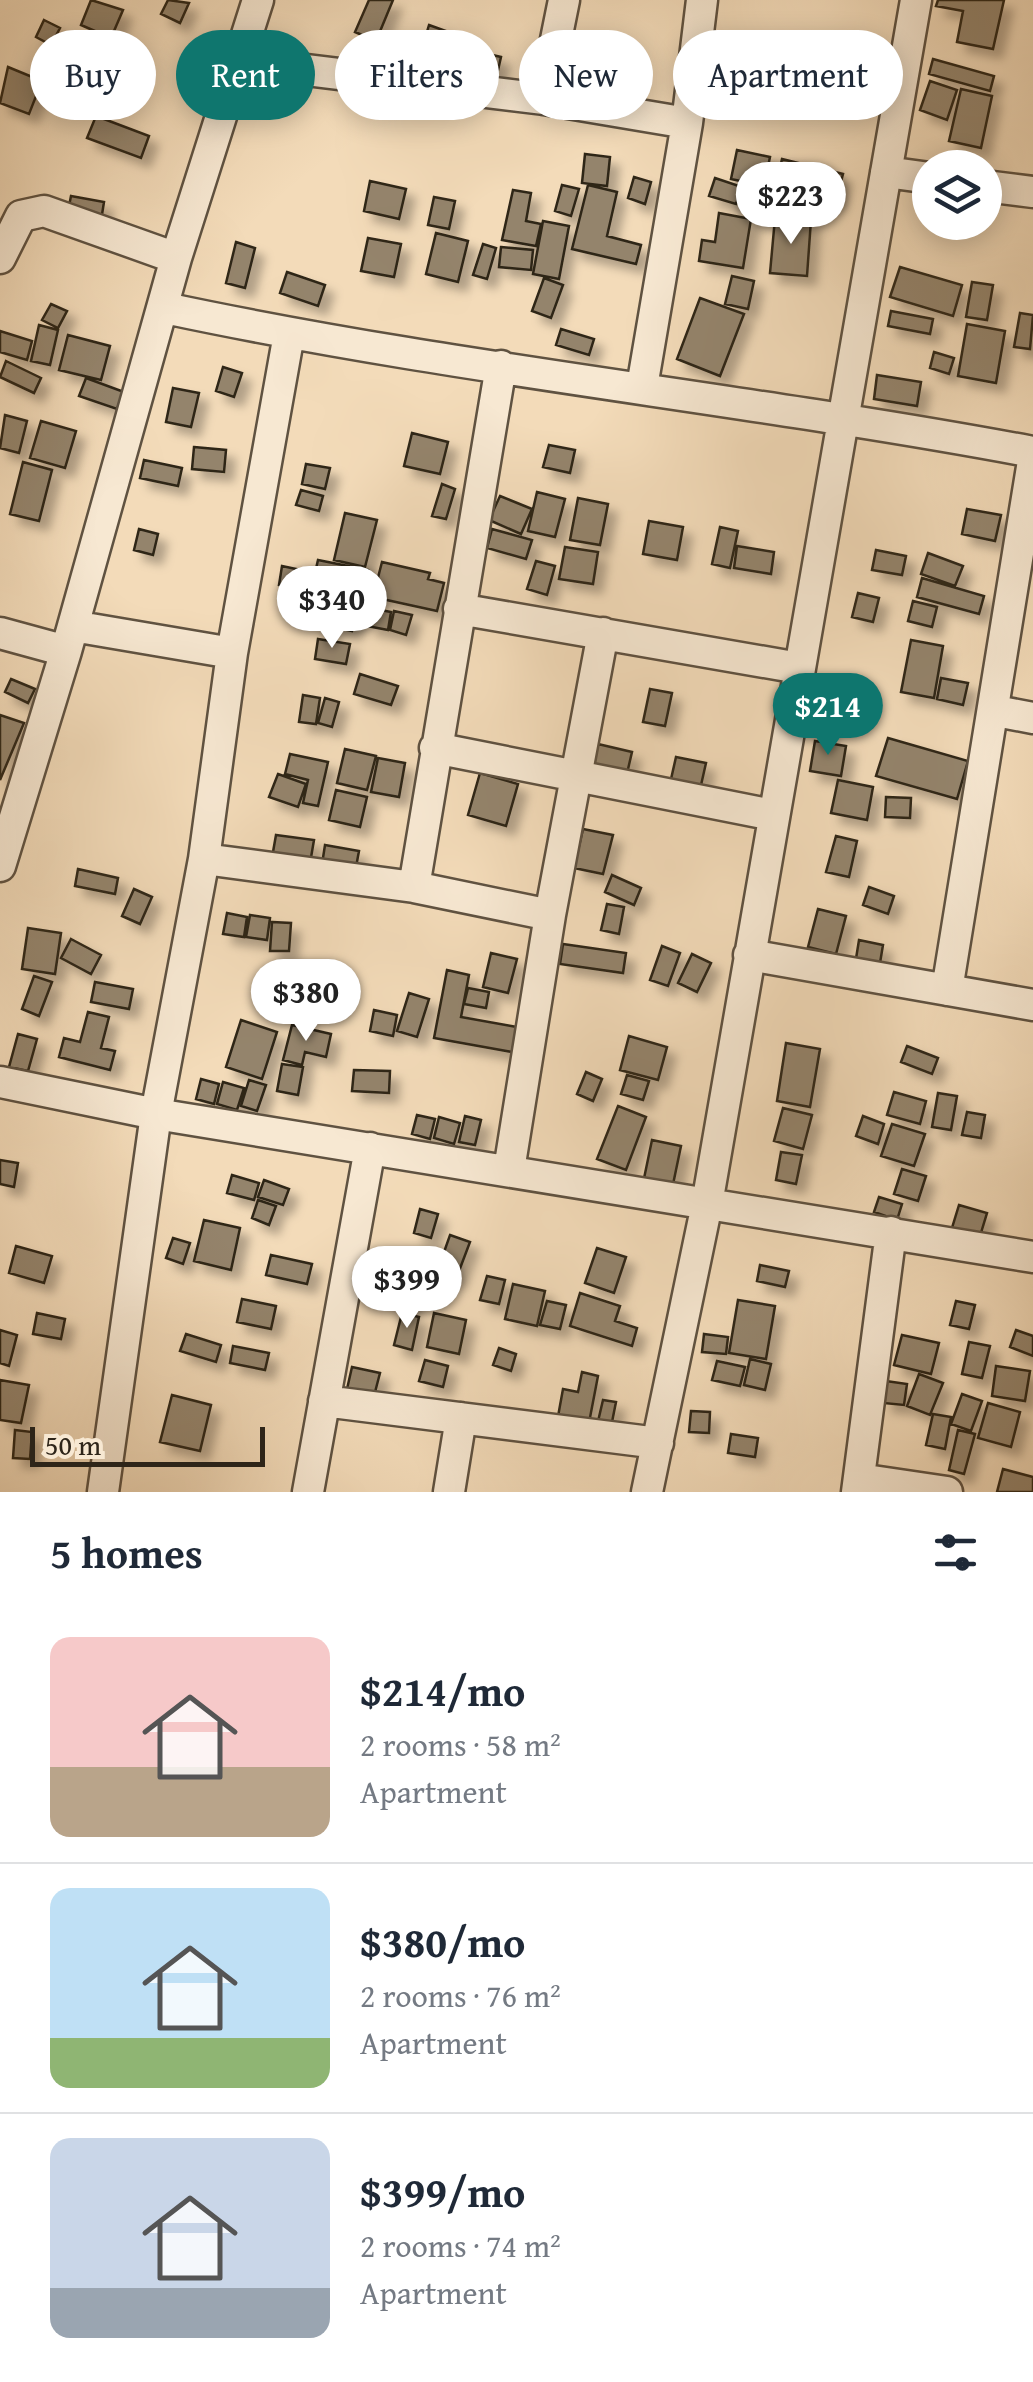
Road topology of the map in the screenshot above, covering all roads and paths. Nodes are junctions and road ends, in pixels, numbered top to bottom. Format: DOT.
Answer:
graph roads {
  1 [pos="258,0"];
  2 [pos="564,0"];
  3 [pos="702,0"];
  4 [pos="916,0"];
  5 [pos="249,30"];
  6 [pos="558,30"];
  7 [pos="315,71"];
  8 [pos="519,96"];
  9 [pos="653,117"];
  10 [pos="221,120"];
  11 [pos="687,123"];
  12 [pos="886,172"];
  13 [pos="912,176"];
  14 [pos="1002,188"];
  15 [pos="1033,192"];
  16 [pos="0,258"];
  17 [pos="176,258"];
  18 [pos="164,308"];
  19 [pos="288,334"];
  20 [pos="501,366"];
  21 [pos="642,387"];
  22 [pos="842,416"];
  23 [pos="1033,452"];
  24 [pos="1033,462"];
  25 [pos="459,608"];
  26 [pos="0,632"];
  27 [pos="602,634"];
  28 [pos="70,639"];
  29 [pos="232,652"];
  30 [pos="799,668"];
  31 [pos="996,711"];
  32 [pos="1033,718"];
  33 [pos="435,748"];
  34 [pos="575,774"];
  35 [pos="774,816"];
  36 [pos="204,859"];
  37 [pos="0,866"];
  38 [pos="414,887"];
  39 [pos="550,915"];
  40 [pos="750,956"];
  41 [pos="948,990"];
  42 [pos="1033,1005"];
  43 [pos="0,1082"];
  44 [pos="156,1114"];
  45 [pos="370,1148"];
  46 [pos="510,1170"];
  47 [pos="706,1204"];
  48 [pos="890,1232"];
  49 [pos="1033,1257"];
  50 [pos="324,1401"];
  51 [pos="461,1418"];
  52 [pos="658,1443"];
  53 [pos="858,1486"];
  54 [pos="103,1492"];
  55 [pos="308,1492"];
  56 [pos="448,1492"];
  57 [pos="647,1492"];
  58 [pos="948,1492"];
  1 -- 5 [label="street"];
  2 -- 6 [label="street"];
  3 -- 11 [label="street"];
  4 -- 12 [label="street"];
  7 -- 8 [label="street"];
  9 -- 11 [label="street"];
  10 -- 17 [label="street"];
  11 -- 21 [label="street"];
  12 -- 13 [label="street"];
  12 -- 22 [label="street"];
  14 -- 15 [label="street"];
  16 -- 17 [label="street"];
  17 -- 18 [label="street"];
  18 -- 19 [label="street"];
  18 -- 28 [label="street"];
  19 -- 20 [label="street"];
  19 -- 29 [label="street"];
  20 -- 21 [label="street"];
  20 -- 25 [label="street"];
  21 -- 22 [label="street"];
  22 -- 23 [label="street"];
  22 -- 30 [label="street"];
  24 -- 31 [label="street"];
  25 -- 27 [label="street"];
  25 -- 33 [label="street"];
  26 -- 28 [label="street"];
  27 -- 30 [label="street"];
  27 -- 34 [label="street"];
  28 -- 29 [label="street"];
  28 -- 37 [label="street"];
  29 -- 36 [label="street"];
  30 -- 35 [label="street"];
  31 -- 32 [label="street"];
  31 -- 41 [label="street"];
  33 -- 34 [label="street"];
  33 -- 38 [label="street"];
  34 -- 35 [label="street"];
  34 -- 39 [label="street"];
  35 -- 40 [label="street"];
  36 -- 38 [label="street"];
  36 -- 44 [label="street"];
  38 -- 39 [label="street"];
  39 -- 46 [label="street"];
  40 -- 41 [label="street"];
  40 -- 47 [label="street"];
  41 -- 42 [label="street"];
  43 -- 44 [label="street"];
  44 -- 45 [label="street"];
  44 -- 54 [label="street"];
  45 -- 46 [label="street"];
  45 -- 50 [label="street"];
  46 -- 47 [label="street"];
  47 -- 48 [label="street"];
  47 -- 52 [label="street"];
  48 -- 49 [label="street"];
  48 -- 53 [label="street"];
  50 -- 51 [label="street"];
  50 -- 55 [label="street"];
  51 -- 52 [label="street"];
  51 -- 56 [label="street"];
  52 -- 57 [label="street"];
  53 -- 58 [label="street"];
}
